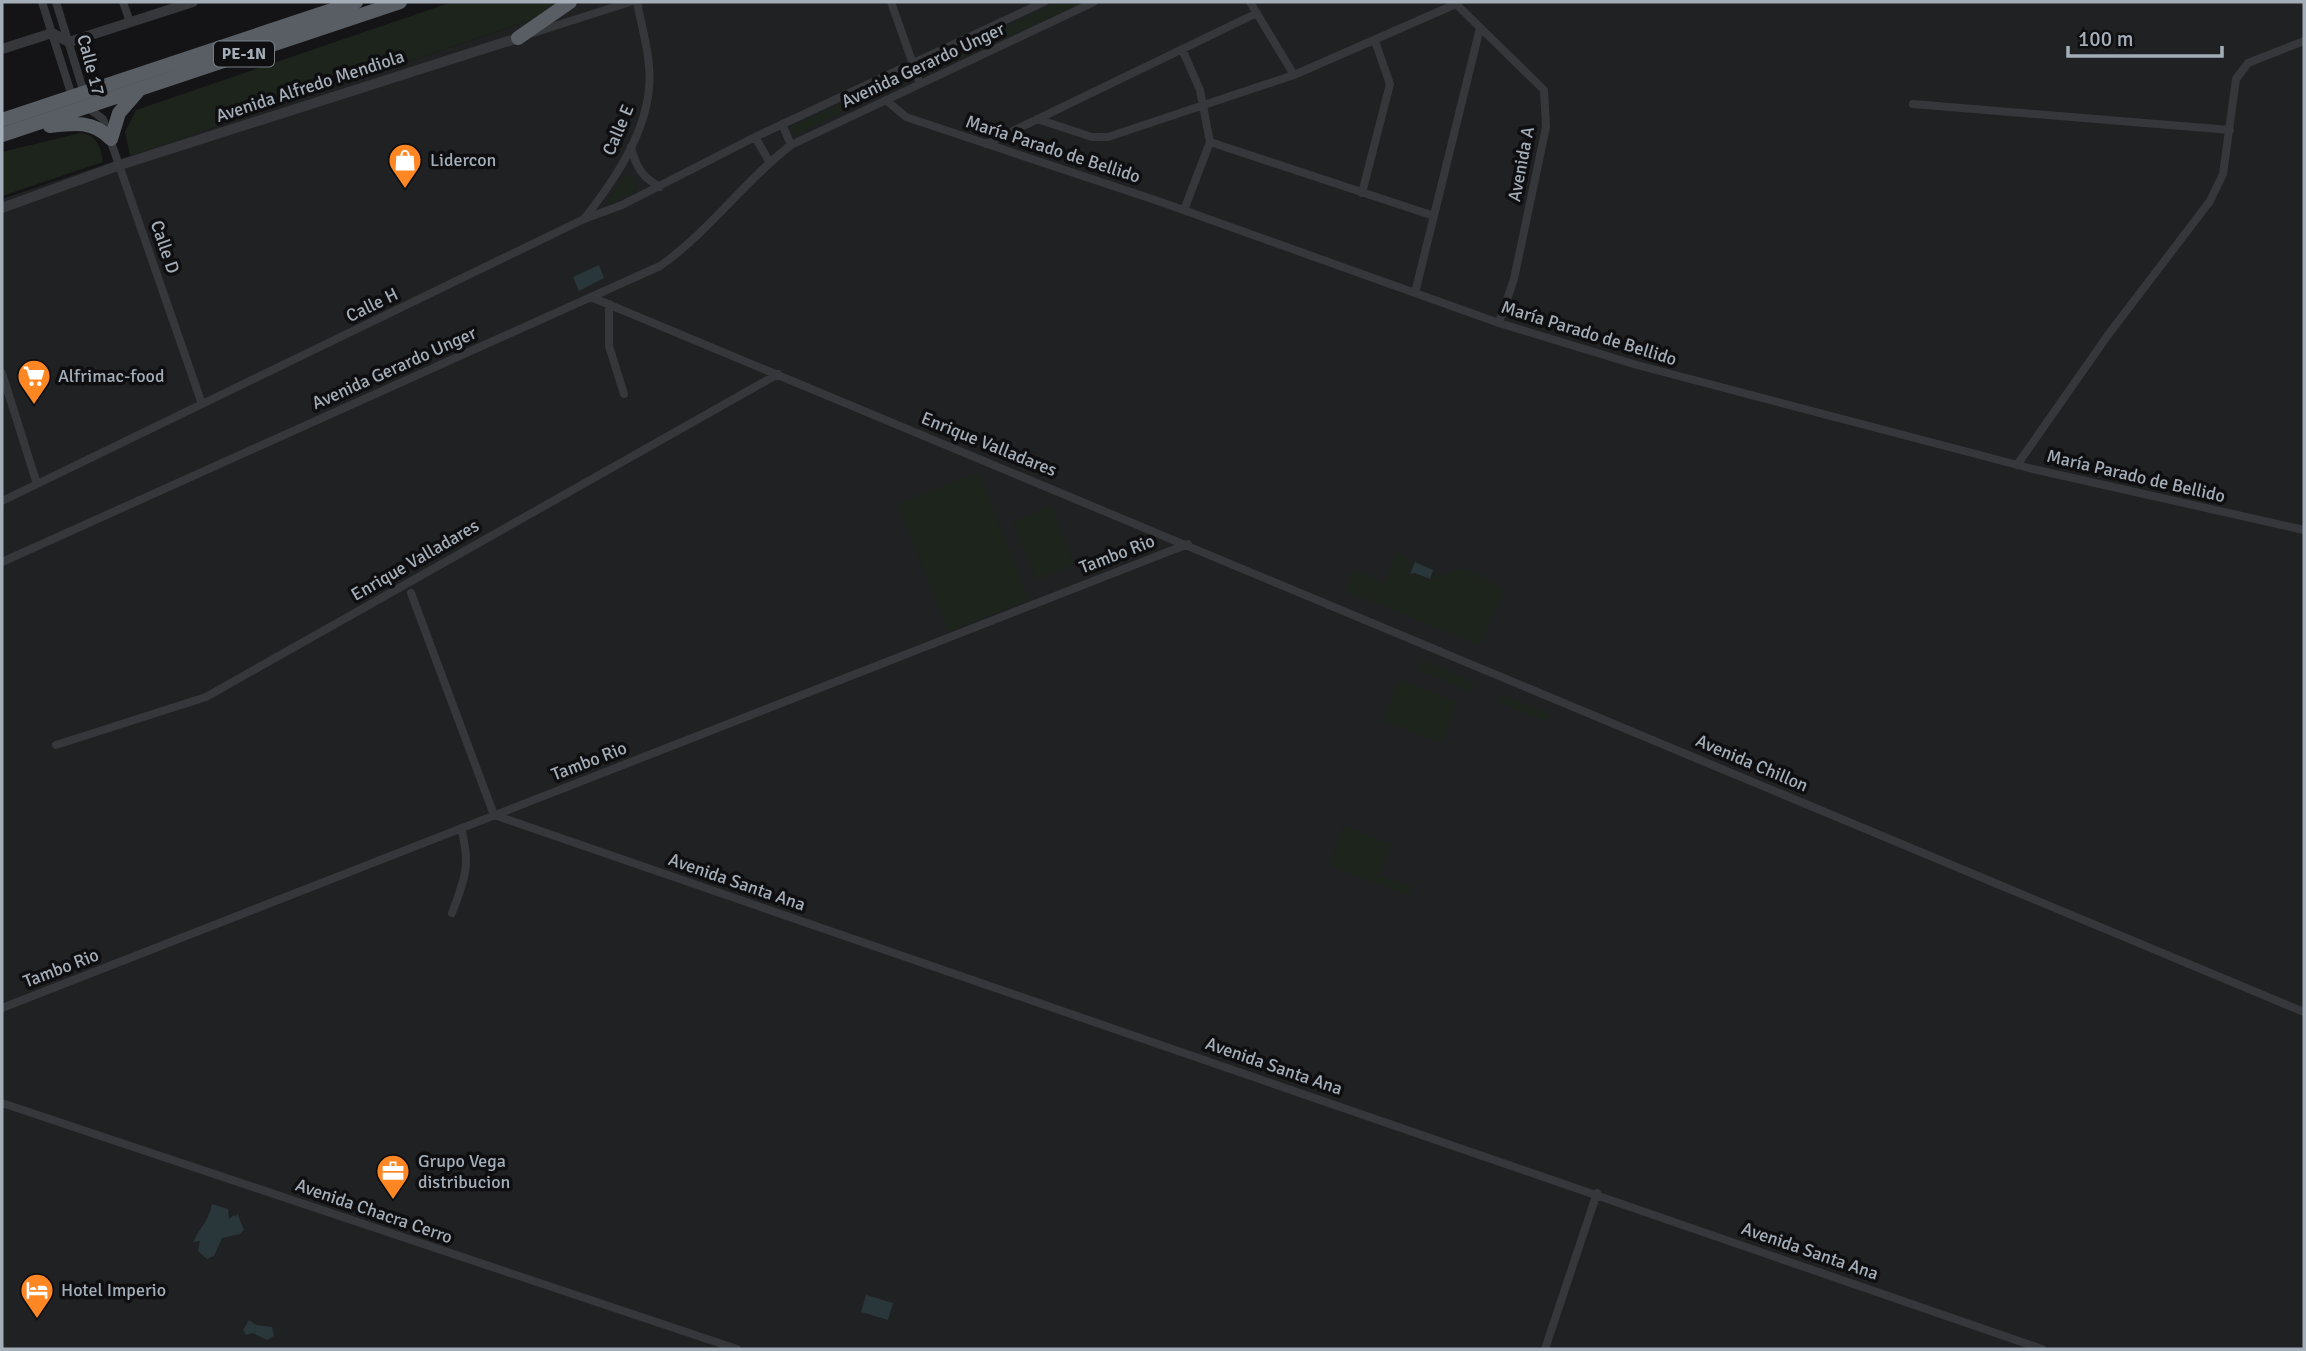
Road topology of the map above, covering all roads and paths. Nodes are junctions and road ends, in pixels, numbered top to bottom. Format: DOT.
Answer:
graph roads {
  1 [pos="42,2"];
  2 [pos="56,2"];
  3 [pos="123,2"];
  4 [pos="193,2"];
  5 [pos="356,2"];
  6 [pos="400,2"];
  7 [pos="570,2"];
  8 [pos="630,2"];
  9 [pos="637,2"];
  10 [pos="891,2"];
  11 [pos="1044,2"];
  12 [pos="1094,2"];
  13 [pos="1250,2"];
  14 [pos="1455,3"];
  15 [pos="179,4"];
  16 [pos="1257,13"];
  17 [pos="130,22"];
  18 [pos="1480,28"];
  19 [pos="52,33"];
  20 [pos="518,38"];
  21 [pos="1375,41"];
  22 [pos="2304,41"];
  23 [pos="69,42"];
  24 [pos="2,49"];
  25 [pos="1182,49"];
  26 [pos="913,64"];
  27 [pos="1294,75"];
  28 [pos="920,84"];
  29 [pos="141,89"];
  30 [pos="78,94"];
  31 [pos="886,100"];
  32 [pos="1913,104"];
  33 [pos="1203,106"];
  34 [pos="87,107"];
  35 [pos="1037,119"];
  36 [pos="2,120"];
  37 [pos="782,124"];
  38 [pos="24,128"];
  39 [pos="2230,131"];
  40 [pos="2,135"];
  41 [pos="755,136"];
  42 [pos="111,139"];
  43 [pos="1210,142"];
  44 [pos="986,144"];
  45 [pos="791,145"];
  46 [pos="631,147"];
  47 [pos="769,161"];
  48 [pos="120,165"];
  49 [pos="660,187"];
  50 [pos="1362,193"];
  51 [pos="2,208"];
  52 [pos="1184,210"];
  53 [pos="1434,216"];
  54 [pos="584,219"];
  55 [pos="1415,293"];
  56 [pos="591,297"];
  57 [pos="609,304"];
  58 [pos="1499,323"];
  59 [pos="2,373"];
  60 [pos="778,374"];
  61 [pos="625,394"];
  62 [pos="202,404"];
  63 [pos="2017,465"];
  64 [pos="37,484"];
  65 [pos="2,501"];
  66 [pos="2304,530"];
  67 [pos="1188,544"];
  68 [pos="2,562"];
  69 [pos="411,593"];
  70 [pos="56,745"];
  71 [pos="494,815"];
  72 [pos="461,828"];
  73 [pos="452,913"];
  74 [pos="2,1008"];
  75 [pos="2304,1012"];
  76 [pos="2,1103"];
  77 [pos="1597,1194"];
  78 [pos="737,1349"];
  79 [pos="1545,1349"];
  80 [pos="2038,1349"];
  1 -- 19 [label="street, Calle 17"];
  2 -- 23 [label="street, Calle 17"];
  3 -- 17 [label="street"];
  4 -- 15 [label="street"];
  5 -- 30 [label="highway, PE-1N"];
  6 -- 29 [label="highway, PE-1N"];
  7 -- 20 [label="highway"];
  8 -- 20 [label="street, Avenida Alfredo Mendiola"];
  9 -- 46 [label="street, Calle E"];
  10 -- 26 [label="street"];
  11 -- 26 [label="street, Avenida Gerardo Unger"];
  12 -- 28 [label="street, Avenida Gerardo Unger"];
  13 -- 16 [label="street"];
  14 -- 18 [label="street, Avenida A"];
  14 -- 21 [label="street"];
  15 -- 17 [label="street"];
  16 -- 25 [label="street"];
  16 -- 27 [label="street"];
  17 -- 23 [label="street"];
  18 -- 53 [label="street"];
  18 -- 58 [label="street, Avenida A"];
  19 -- 23 [label="street"];
  19 -- 24 [label="street"];
  19 -- 30 [label="street, Calle 17"];
  20 -- 48 [label="street, Avenida Alfredo Mendiola"];
  21 -- 27 [label="street"];
  21 -- 50 [label="street"];
  22 -- 39 [label="street"];
  23 -- 30 [label="street, Calle 17"];
  25 -- 33 [label="street"];
  25 -- 35 [label="street"];
  26 -- 28 [label="street"];
  26 -- 37 [label="street, Avenida Gerardo Unger"];
  27 -- 33 [label="street"];
  28 -- 31 [label="street, Avenida Gerardo Unger"];
  29 -- 34 [label="highway, PE-1N"];
  29 -- 42 [label="highway"];
  30 -- 34 [label="street, Calle 17"];
  30 -- 34 [label="street, Calle 17"];
  30 -- 36 [label="highway, PE-1N"];
  31 -- 44 [label="street, María Parado de Bellido"];
  31 -- 45 [label="street, Avenida Gerardo Unger"];
  32 -- 39 [label="street"];
  33 -- 35 [label="street"];
  33 -- 43 [label="street"];
  34 -- 38 [label="highway, PE-1N"];
  34 -- 42 [label="street, Calle D"];
  35 -- 44 [label="street"];
  37 -- 41 [label="street, Avenida Gerardo Unger"];
  37 -- 45 [label="street"];
  38 -- 40 [label="highway, PE-1N"];
  38 -- 42 [label="highway"];
  39 -- 63 [label="street"];
  41 -- 47 [label="street"];
  41 -- 49 [label="street, Calle H"];
  42 -- 48 [label="street, Calle D"];
  43 -- 50 [label="street"];
  43 -- 52 [label="street"];
  44 -- 52 [label="street, María Parado de Bellido"];
  45 -- 47 [label="street, Avenida Gerardo Unger"];
  46 -- 49 [label="street"];
  46 -- 54 [label="street, Calle E"];
  47 -- 56 [label="street, Avenida Gerardo Unger"];
  48 -- 51 [label="street, Avenida Alfredo Mendiola"];
  48 -- 62 [label="street, Calle D"];
  49 -- 54 [label="street, Calle H"];
  50 -- 53 [label="street"];
  52 -- 55 [label="street, María Parado de Bellido"];
  53 -- 55 [label="street"];
  54 -- 62 [label="street, Calle H"];
  55 -- 58 [label="street, María Parado de Bellido"];
  56 -- 57 [label="street, Enrique Valladares"];
  56 -- 68 [label="street, Avenida Gerardo Unger"];
  57 -- 60 [label="street, Enrique Valladares"];
  57 -- 61 [label="street"];
  58 -- 63 [label="street, María Parado de Bellido"];
  59 -- 64 [label="street"];
  60 -- 67 [label="street, Enrique Valladares"];
  60 -- 70 [label="street, Enrique Valladares"];
  62 -- 64 [label="street, Calle H"];
  63 -- 66 [label="street, María Parado de Bellido"];
  64 -- 65 [label="street, Calle H"];
  67 -- 71 [label="street, Tambo Rio"];
  67 -- 75 [label="street, Avenida Chillon"];
  69 -- 71 [label="street"];
  71 -- 72 [label="street, Tambo Rio"];
  71 -- 77 [label="street, Avenida Santa Ana"];
  72 -- 73 [label="street"];
  72 -- 74 [label="street, Tambo Rio"];
  76 -- 78 [label="street, Avenida Chacra Cerro"];
  77 -- 79 [label="street"];
  77 -- 80 [label="street, Avenida Santa Ana"];
}
